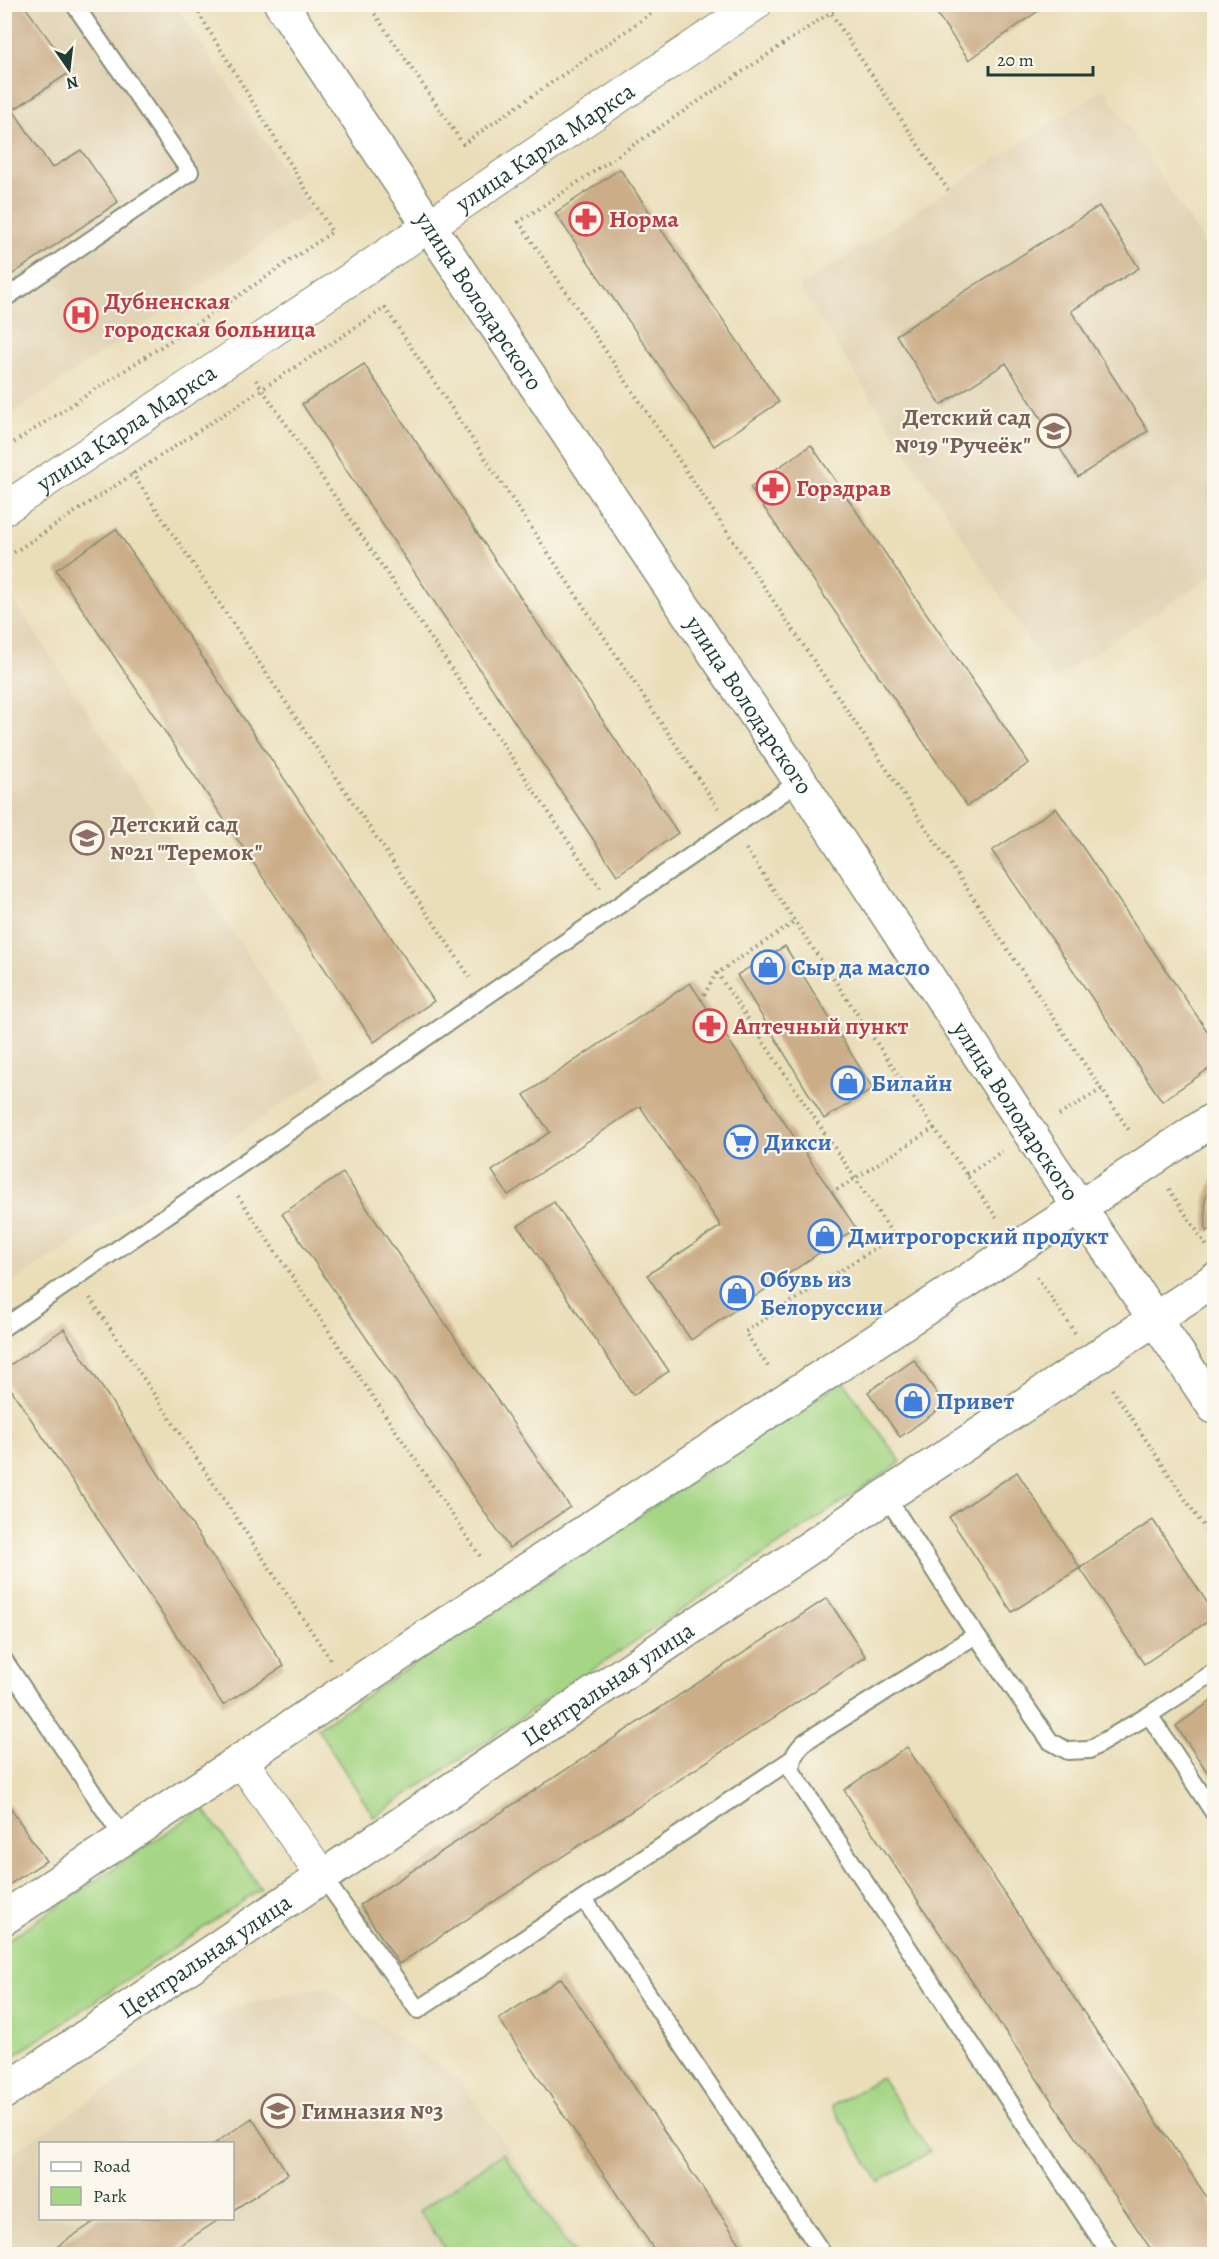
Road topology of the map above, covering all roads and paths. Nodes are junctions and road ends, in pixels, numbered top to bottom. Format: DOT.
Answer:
graph roads {
  1 [pos="74,4"];
  2 [pos="193,4"];
  3 [pos="281,4"];
  4 [pos="368,4"];
  5 [pos="665,4"];
  6 [pos="756,4"];
  7 [pos="825,4"];
  8 [pos="843,4"];
  9 [pos="830,13"];
  10 [pos="948,190"];
  11 [pos="429,226"];
  12 [pos="4,299"];
  13 [pos="238,353"];
  14 [pos="262,388"];
  15 [pos="109,439"];
  16 [pos="4,449"];
  17 [pos="132,474"];
  18 [pos="4,509"];
  19 [pos="4,559"];
  20 [pos="800,781"];
  21 [pos="732,828"];
  22 [pos="614,908"];
  23 [pos="795,922"];
  24 [pos="717,973"];
  25 [pos="484,997"];
  26 [pos="701,1000"];
  27 [pos="1215,1119"];
  28 [pos="1151,1162"];
  29 [pos="225,1176"];
  30 [pos="856,1178"];
  31 [pos="832,1193"];
  32 [pos="1080,1208"];
  33 [pos="1215,1257"];
  34 [pos="76,1278"];
  35 [pos="1215,1280"];
  36 [pos="1154,1319"];
  37 [pos="4,1327"];
  38 [pos="1093,1360"];
  39 [pos="769,1368"];
  40 [pos="1215,1407"];
  41 [pos="886,1496"];
  42 [pos="1215,1542"];
  43 [pos="501,1587"];
  44 [pos="976,1635"];
  45 [pos="4,1660"];
  46 [pos="1215,1672"];
  47 [pos="350,1689"];
  48 [pos="1149,1715"];
  49 [pos="792,1759"];
  50 [pos="241,1760"];
  51 [pos="1215,1813"];
  52 [pos="124,1839"];
  53 [pos="322,1876"];
  54 [pos="584,1899"];
  55 [pos="4,1918"];
  56 [pos="4,2092"];
  57 [pos="823,2254"];
  58 [pos="1110,2254"];
  1 -- 12 [label="lane"];
  2 -- 16 [label="path"];
  3 -- 11 [label="street, улица Володарского"];
  4 -- 5 [label="path"];
  6 -- 11 [label="street, улица Карла Маркса"];
  7 -- 9 [label="path"];
  8 -- 9 [label="path"];
  9 -- 10 [label="path"];
  9 -- 28 [label="path"];
  11 -- 13 [label="street, улица Карла Маркса"];
  11 -- 20 [label="street, улица Володарского"];
  13 -- 14 [label="path"];
  13 -- 15 [label="street, улица Карла Маркса"];
  14 -- 17 [label="path"];
  14 -- 21 [label="path"];
  14 -- 22 [label="path"];
  15 -- 17 [label="path"];
  15 -- 18 [label="street, улица Карла Маркса"];
  17 -- 19 [label="path"];
  17 -- 25 [label="path"];
  20 -- 21 [label="lane"];
  20 -- 32 [label="street, улица Володарского"];
  21 -- 22 [label="lane"];
  21 -- 23 [label="path"];
  22 -- 25 [label="lane"];
  23 -- 24 [label="path"];
  23 -- 30 [label="path"];
  24 -- 26 [label="path"];
  24 -- 30 [label="path"];
  25 -- 29 [label="lane"];
  27 -- 28 [label="street"];
  28 -- 32 [label="street"];
  28 -- 33 [label="path"];
  29 -- 34 [label="lane"];
  29 -- 43 [label="path"];
  30 -- 31 [label="path"];
  30 -- 39 [label="path"];
  32 -- 36 [label="street, улица Володарского"];
  32 -- 43 [label="street"];
  34 -- 37 [label="lane"];
  34 -- 47 [label="path"];
  35 -- 36 [label="street, Центральная улица"];
  36 -- 38 [label="street, Центральная улица"];
  36 -- 40 [label="street, улица Володарского"];
  38 -- 41 [label="street, Центральная улица"];
  38 -- 42 [label="path"];
  41 -- 44 [label="lane"];
  41 -- 53 [label="street, Центральная улица"];
  43 -- 47 [label="street"];
  44 -- 48 [label="lane"];
  44 -- 49 [label="lane"];
  45 -- 52 [label="lane"];
  46 -- 48 [label="lane"];
  47 -- 50 [label="street"];
  48 -- 51 [label="lane"];
  49 -- 54 [label="lane"];
  49 -- 58 [label="lane"];
  50 -- 52 [label="street"];
  50 -- 53 [label="street"];
  52 -- 55 [label="street"];
  53 -- 54 [label="lane"];
  53 -- 56 [label="street, Центральная улица"];
  54 -- 57 [label="lane"];
}
